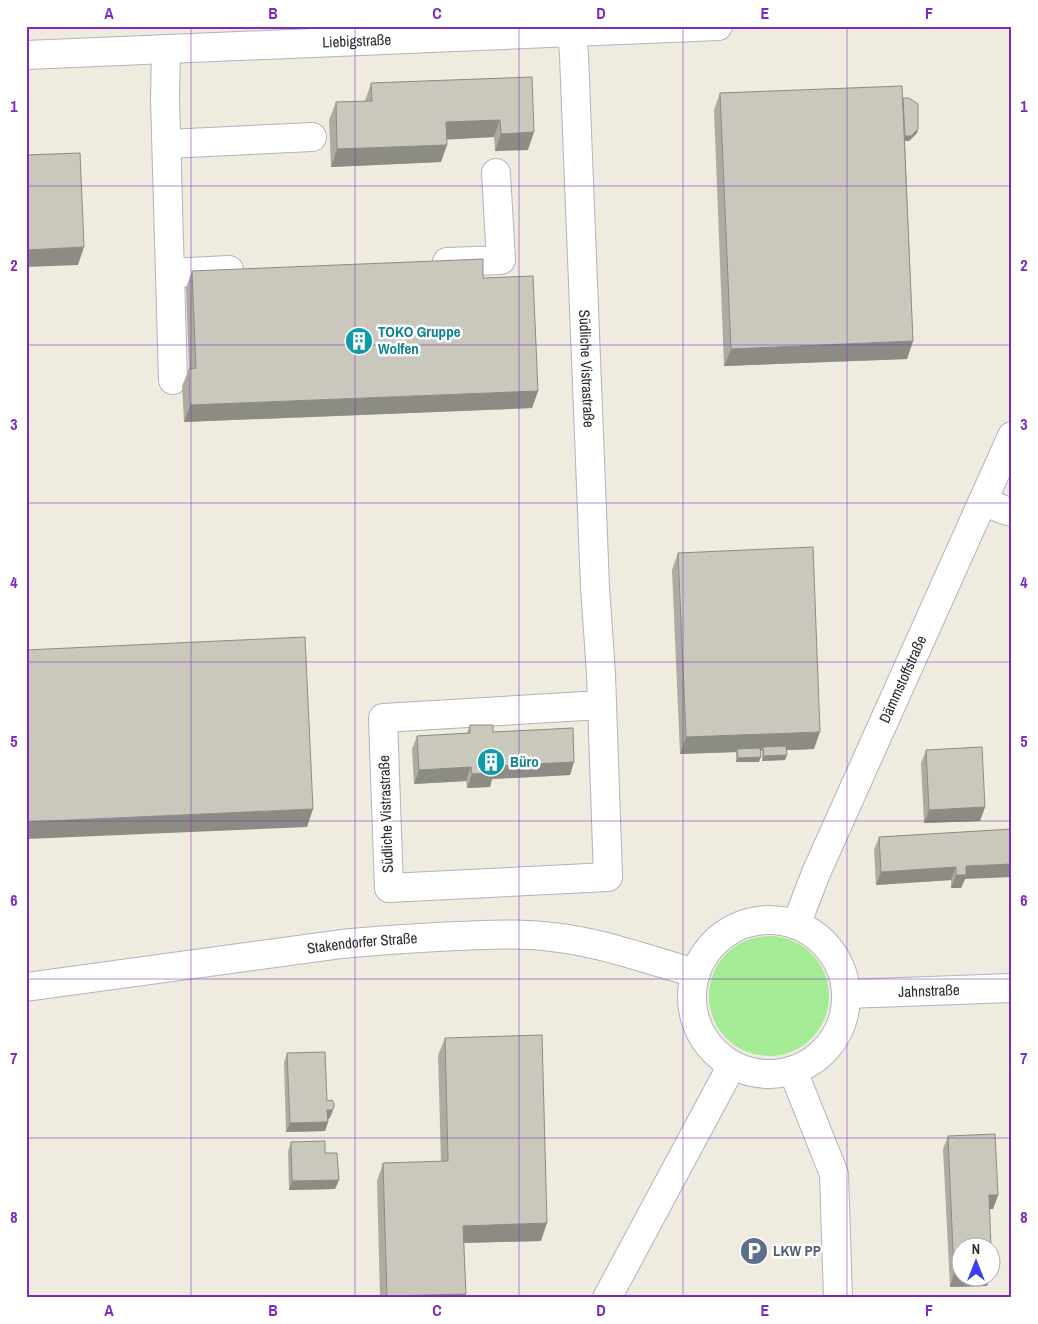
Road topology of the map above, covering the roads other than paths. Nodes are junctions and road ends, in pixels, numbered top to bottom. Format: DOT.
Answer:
graph roads {
  1 [pos="718,26"];
  2 [pos="572,32"];
  3 [pos="166,50"];
  4 [pos="26,55"];
  5 [pos="312,137"];
  6 [pos="167,144"];
  7 [pos="496,173"];
  8 [pos="423,263"];
  9 [pos="258,269"];
  10 [pos="170,273"];
  11 [pos="173,380"];
  12 [pos="1012,436"];
  13 [pos="983,501"];
  14 [pos="1012,512"];
  15 [pos="602,705"];
  16 [pos="796,925"];
  17 [pos="696,974"];
  18 [pos="26,987"];
  19 [pos="1012,988"];
  20 [pos="847,994"];
  21 [pos="732,1065"];
  22 [pos="793,1071"];
  23 [pos="607,1298"];
  24 [pos="838,1298"];
  1 -- 2 [label="street, Liebigstraße"];
  2 -- 3 [label="street, Liebigstraße"];
  2 -- 15 [label="street, Südliche Vistrastraße"];
  3 -- 4 [label="street, Liebigstraße"];
  3 -- 6 [label="street"];
  5 -- 6 [label="street"];
  6 -- 10 [label="street"];
  7 -- 8 [label="street"];
  9 -- 10 [label="street"];
  10 -- 11 [label="street"];
  12 -- 13 [label="street, Dämmstoffstraße"];
  13 -- 14 [label="street"];
  13 -- 16 [label="street, Dämmstoffstraße"];
  15 -- 15 [label="street, Südliche Vistrastraße"];
  16 -- 17 [label="street"];
  16 -- 20 [label="street"];
  17 -- 18 [label="street, Stakendorfer Straße"];
  17 -- 21 [label="street"];
  19 -- 20 [label="street, Jahnstraße"];
  20 -- 22 [label="street"];
  21 -- 22 [label="street"];
  21 -- 23 [label="street"];
  22 -- 24 [label="street"];
}
